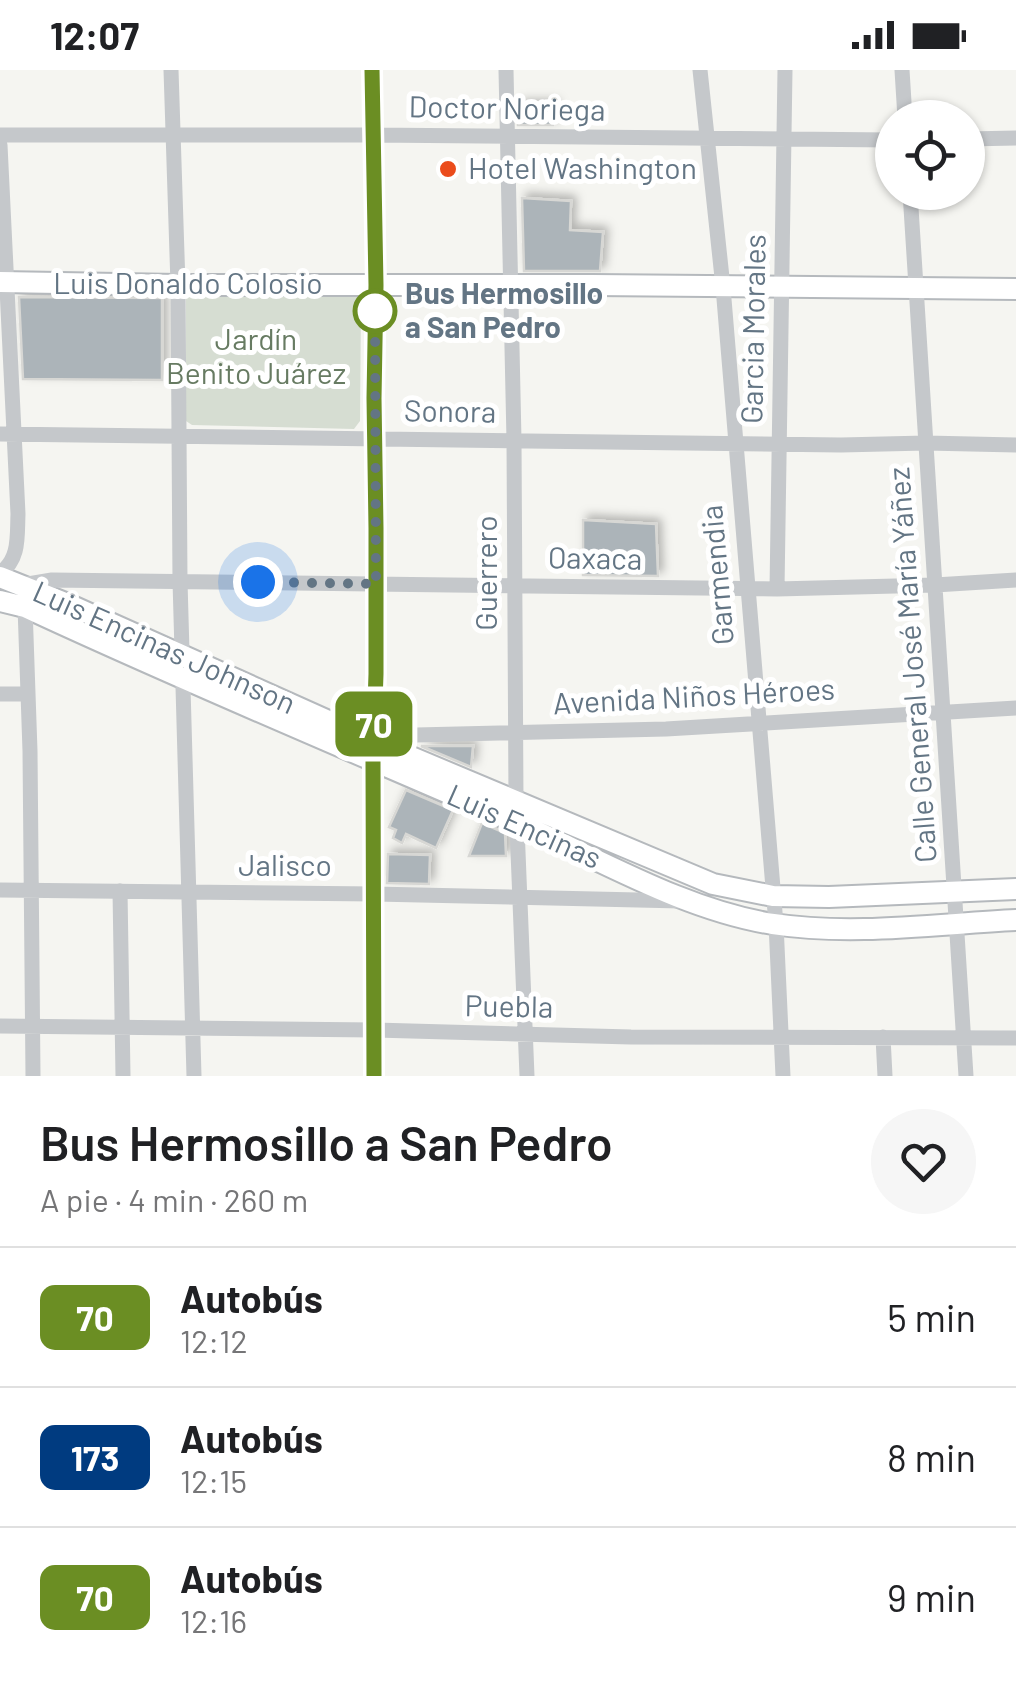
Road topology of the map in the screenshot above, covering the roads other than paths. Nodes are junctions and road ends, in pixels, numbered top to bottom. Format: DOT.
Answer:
graph roads {
  1 [pos="171,70"];
  2 [pos="372,70"];
  3 [pos="506,70"];
  4 [pos="700,70"];
  5 [pos="785,70"];
  6 [pos="902,70"];
  7 [pos="904,100"];
  8 [pos="0,135"];
  9 [pos="174,135"];
  10 [pos="373,135"];
  11 [pos="508,137"];
  12 [pos="1016,138"];
  13 [pos="707,139"];
  14 [pos="985,139"];
  15 [pos="783,140"];
  16 [pos="875,140"];
  17 [pos="0,145"];
  18 [pos="911,210"];
  19 [pos="4,282"];
  20 [pos="376,285"];
  21 [pos="510,285"];
  22 [pos="178,286"];
  23 [pos="723,287"];
  24 [pos="782,287"];
  25 [pos="916,288"];
  26 [pos="1016,289"];
  27 [pos="7,434"];
  28 [pos="178,437"];
  29 [pos="374,438"];
  30 [pos="514,440"];
  31 [pos="926,443"];
  32 [pos="734,444"];
  33 [pos="780,444"];
  34 [pos="1016,445"];
  35 [pos="0,575"];
  36 [pos="1016,580"];
  37 [pos="180,581"];
  38 [pos="376,584"];
  39 [pos="514,585"];
  40 [pos="935,585"];
  41 [pos="22,586"];
  42 [pos="747,588"];
  43 [pos="777,589"];
  44 [pos="0,602"];
  45 [pos="25,607"];
  46 [pos="183,668"];
  47 [pos="0,694"];
  48 [pos="28,694"];
  49 [pos="1016,708"];
  50 [pos="944,711"];
  51 [pos="758,724"];
  52 [pos="516,733"];
  53 [pos="373,746"];
  54 [pos="516,812"];
  55 [pos="1016,889"];
  56 [pos="0,890"];
  57 [pos="31,890"];
  58 [pos="120,891"];
  59 [pos="188,892"];
  60 [pos="954,893"];
  61 [pos="375,894"];
  62 [pos="773,896"];
  63 [pos="520,897"];
  64 [pos="690,901"];
  65 [pos="1016,920"];
  66 [pos="957,923"];
  67 [pos="776,925"];
  68 [pos="0,1026"];
  69 [pos="33,1026"];
  70 [pos="121,1028"];
  71 [pos="193,1028"];
  72 [pos="375,1030"];
  73 [pos="525,1035"];
  74 [pos="883,1038"];
  75 [pos="965,1038"];
  76 [pos="1016,1038"];
  77 [pos="780,1039"];
  78 [pos="33,1076"];
  79 [pos="123,1076"];
  80 [pos="194,1076"];
  81 [pos="374,1076"];
  82 [pos="526,1076"];
  83 [pos="783,1076"];
  84 [pos="885,1076"];
  85 [pos="966,1076"];
  1 -- 9 [label="street"];
  2 -- 10 [label="street"];
  3 -- 11 [label="street, Guerrero"];
  4 -- 13 [label="street, Garmendia"];
  5 -- 15 [label="street, Garcia Morales"];
  6 -- 7 [label="street"];
  8 -- 9 [label="street, Doctor Noriega"];
  9 -- 10 [label="street, Doctor Noriega"];
  9 -- 22 [label="street"];
  10 -- 11 [label="street, Doctor Noriega"];
  10 -- 20 [label="street"];
  11 -- 13 [label="street, Doctor Noriega"];
  11 -- 21 [label="street, Guerrero"];
  12 -- 14 [label="street"];
  13 -- 15 [label="street, Doctor Noriega"];
  13 -- 23 [label="street, Garmendia"];
  15 -- 16 [label="street, Doctor Noriega"];
  15 -- 24 [label="street, Garcia Morales"];
  17 -- 19 [label="street"];
  18 -- 25 [label="street, Calle General José María Yáñez"];
  19 -- 22 [label="main road, Luis Donaldo Colosio"];
  19 -- 27 [label="street"];
  20 -- 21 [label="main road, Luis Donaldo Colosio"];
  20 -- 22 [label="main road, Luis Donaldo Colosio"];
  20 -- 29 [label="street"];
  21 -- 23 [label="main road, Luis Donaldo Colosio"];
  21 -- 30 [label="street, Guerrero"];
  22 -- 28 [label="street"];
  23 -- 24 [label="main road, Luis Donaldo Colosio"];
  23 -- 32 [label="street, Garmendia"];
  24 -- 25 [label="main road, Luis Donaldo Colosio"];
  24 -- 33 [label="street, Garcia Morales"];
  25 -- 26 [label="main road, Luis Donaldo Colosio"];
  25 -- 31 [label="street, Calle General José María Yáñez"];
  27 -- 28 [label="street, Sonora"];
  27 -- 35 [label="street"];
  28 -- 29 [label="street, Sonora"];
  28 -- 37 [label="street"];
  29 -- 30 [label="street, Sonora"];
  29 -- 38 [label="street"];
  30 -- 32 [label="street, Sonora"];
  30 -- 39 [label="street, Guerrero"];
  31 -- 33 [label="street, Sonora"];
  31 -- 34 [label="street, Sonora"];
  31 -- 40 [label="street, Calle General José María Yáñez"];
  32 -- 33 [label="street, Sonora"];
  32 -- 42 [label="street, Garmendia"];
  33 -- 43 [label="street, Garcia Morales"];
  35 -- 41 [label="main road, Luis Encinas Johnson"];
  36 -- 40 [label="street, Oaxaca"];
  37 -- 38 [label="street, Oaxaca"];
  37 -- 41 [label="street, Oaxaca"];
  37 -- 46 [label="street"];
  38 -- 39 [label="street, Oaxaca"];
  38 -- 53 [label="street"];
  39 -- 42 [label="street, Oaxaca"];
  39 -- 52 [label="street, Guerrero"];
  40 -- 43 [label="street, Oaxaca"];
  40 -- 50 [label="street, Calle General José María Yáñez"];
  41 -- 46 [label="main road, Luis Encinas Johnson"];
  42 -- 43 [label="street, Oaxaca"];
  42 -- 51 [label="street, Garmendia"];
  44 -- 45 [label="main road"];
  45 -- 46 [label="main road"];
  45 -- 48 [label="street"];
  46 -- 53 [label="main road, Luis Encinas Johnson"];
  46 -- 59 [label="street"];
  47 -- 48 [label="street"];
  48 -- 57 [label="street"];
  49 -- 50 [label="street, Avenida Niños Héroes"];
  50 -- 51 [label="street, Avenida Niños Héroes"];
  50 -- 60 [label="street, Calle General José María Yáñez"];
  51 -- 52 [label="street, Avenida Niños Héroes"];
  51 -- 62 [label="street, Garmendia"];
  52 -- 53 [label="street, Avenida Niños Héroes"];
  52 -- 54 [label="street, Guerrero"];
  53 -- 54 [label="main road, Luis Encinas Johnson"];
  53 -- 61 [label="street"];
  54 -- 62 [label="main road, Luis Encinas Johnson"];
  54 -- 63 [label="street, Guerrero"];
  54 -- 64 [label="main road, Luis Encinas"];
  55 -- 60 [label="main road, Luis Encinas Johnson"];
  56 -- 57 [label="street, Jalisco"];
  57 -- 58 [label="street, Jalisco"];
  57 -- 69 [label="street"];
  58 -- 59 [label="street, Jalisco"];
  58 -- 70 [label="street"];
  59 -- 61 [label="street, Jalisco"];
  59 -- 71 [label="street"];
  60 -- 62 [label="main road, Luis Encinas Johnson"];
  60 -- 66 [label="street, Calle General José María Yáñez"];
  61 -- 63 [label="street, Jalisco"];
  61 -- 72 [label="street"];
  62 -- 67 [label="street, Garmendia"];
  63 -- 64 [label="street, Jalisco"];
  63 -- 73 [label="street, Guerrero"];
  64 -- 67 [label="main road, Luis Encinas"];
  65 -- 66 [label="main road, Luis Encinas"];
  66 -- 67 [label="main road, Luis Encinas"];
  66 -- 75 [label="street, Calle General José María Yáñez"];
  67 -- 77 [label="street, Garmendia"];
  68 -- 69 [label="street, Puebla"];
  69 -- 70 [label="street, Puebla"];
  69 -- 78 [label="street"];
  70 -- 71 [label="street, Puebla"];
  70 -- 79 [label="street"];
  71 -- 72 [label="street, Puebla"];
  71 -- 80 [label="street"];
  72 -- 73 [label="street, Puebla"];
  72 -- 81 [label="street"];
  73 -- 77 [label="street, Puebla"];
  73 -- 82 [label="street, Guerrero"];
  74 -- 75 [label="street, Puebla"];
  74 -- 77 [label="street, Puebla"];
  74 -- 84 [label="street"];
  75 -- 76 [label="street, Puebla"];
  75 -- 85 [label="street, Calle General José María Yáñez"];
  77 -- 83 [label="street, Garmendia"];
}
